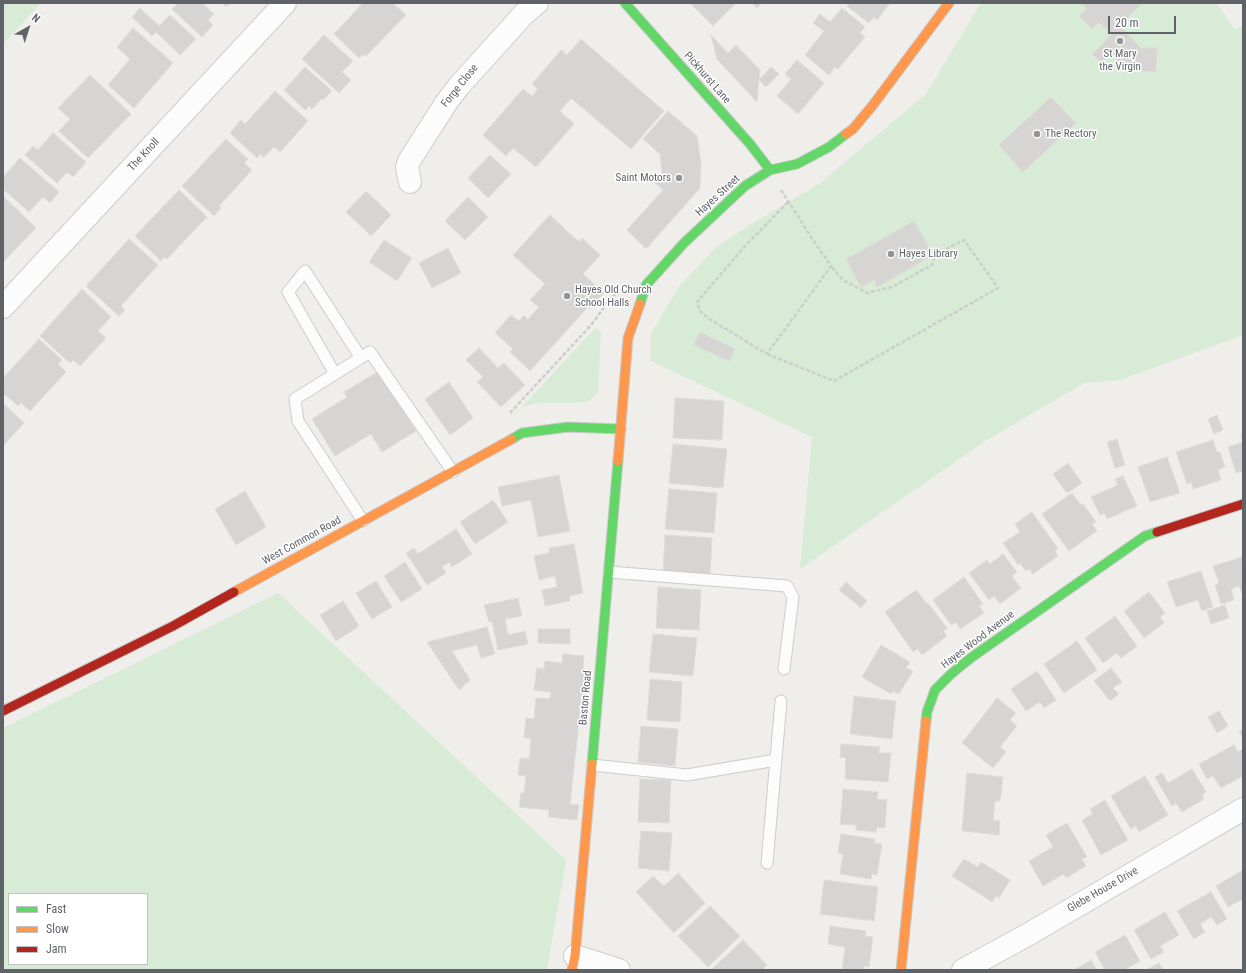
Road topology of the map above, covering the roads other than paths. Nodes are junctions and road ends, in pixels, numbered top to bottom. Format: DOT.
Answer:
graph roads {
  1 [pos="285,3"];
  2 [pos="537,3"];
  3 [pos="625,3"];
  4 [pos="949,3"];
  5 [pos="770,170"];
  6 [pos="410,182"];
  7 [pos="3,307"];
  8 [pos="361,358"];
  9 [pos="335,374"];
  10 [pos="621,429"];
  11 [pos="453,472"];
  12 [pos="1243,504"];
  13 [pos="363,521"];
  14 [pos="609,572"];
  15 [pos="784,669"];
  16 [pos="781,701"];
  17 [pos="5,707"];
  18 [pos="776,760"];
  19 [pos="592,765"];
  20 [pos="1243,810"];
  21 [pos="767,863"];
  22 [pos="574,963"];
  23 [pos="619,970"];
  24 [pos="901,970"];
  25 [pos="963,970"];
  1 -- 7 [label="street, The Knoll"];
  2 -- 6 [label="street, Forge Close"];
  3 -- 5 [label="main road, Pickhurst Lane"];
  4 -- 5 [label="main road, Hayes Street"];
  5 -- 10 [label="main road, Hayes Street"];
  8 -- 9 [label="lane"];
  8 -- 9 [label="lane"];
  8 -- 11 [label="lane"];
  9 -- 13 [label="lane"];
  10 -- 11 [label="main road, West Common Road"];
  10 -- 14 [label="main road, Baston Road"];
  11 -- 13 [label="main road, West Common Road"];
  12 -- 24 [label="main road, Hayes Wood Avenue"];
  13 -- 17 [label="main road, West Common Road"];
  14 -- 15 [label="lane"];
  14 -- 19 [label="main road, Baston Road"];
  16 -- 18 [label="lane"];
  18 -- 19 [label="lane"];
  18 -- 21 [label="lane"];
  19 -- 22 [label="main road, Baston Road"];
  20 -- 25 [label="street, Glebe House Drive"];
  22 -- 23 [label="street"];
}
